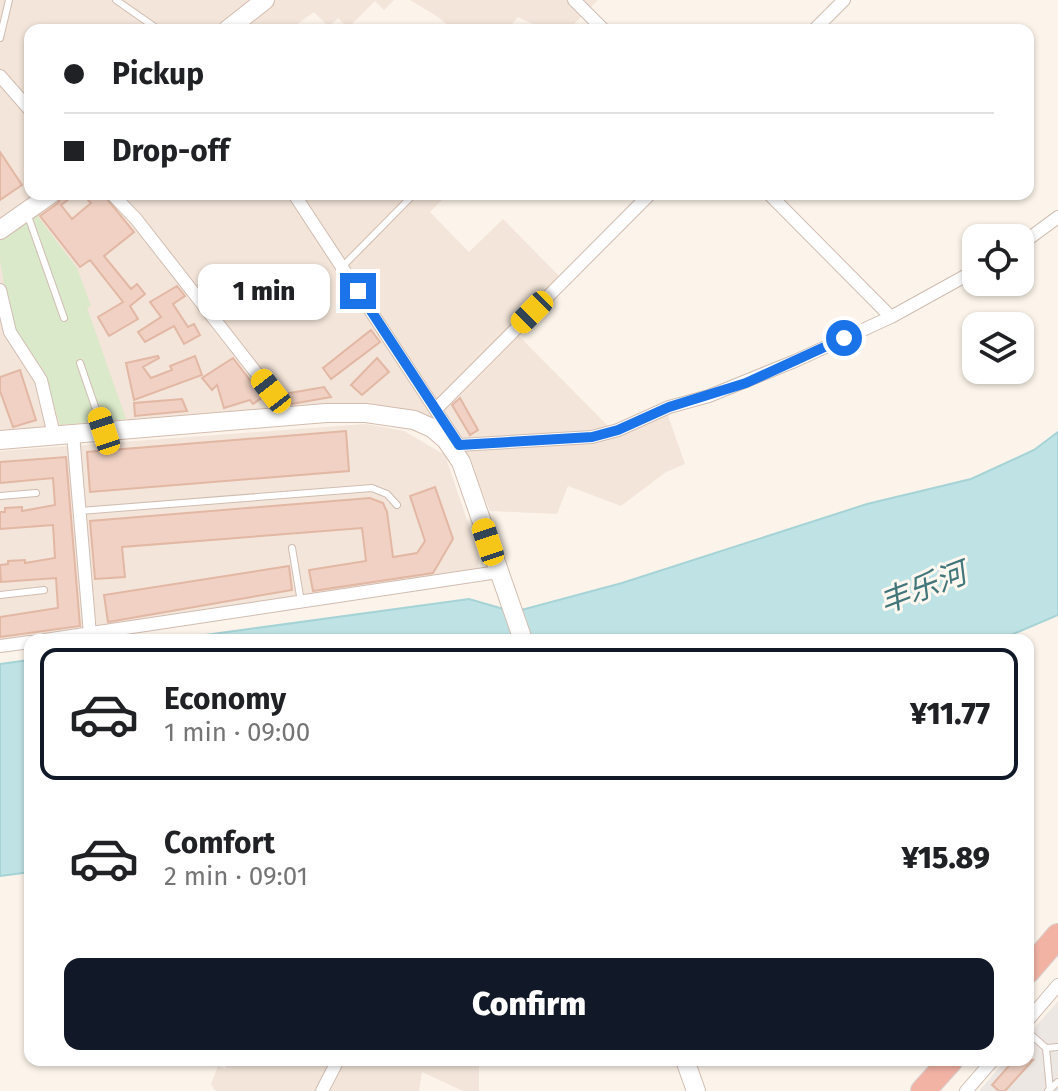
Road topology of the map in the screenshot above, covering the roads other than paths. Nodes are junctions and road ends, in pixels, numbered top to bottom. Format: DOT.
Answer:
graph roads {
  1 [pos="9,0"];
  2 [pos="116,0"];
  3 [pos="265,0"];
  4 [pos="574,0"];
  5 [pos="844,0"];
  6 [pos="150,24"];
  7 [pos="235,24"];
  8 [pos="598,24"];
  9 [pos="820,24"];
  10 [pos="0,38"];
  11 [pos="0,76"];
  12 [pos="24,103"];
  13 [pos="43,200"];
  14 [pos="118,200"];
  15 [pos="298,200"];
  16 [pos="408,200"];
  17 [pos="644,200"];
  18 [pos="775,200"];
  19 [pos="26,213"];
  20 [pos="1058,217"];
  21 [pos="0,230"];
  22 [pos="1034,235"];
  23 [pos="342,267"];
  24 [pos="962,278"];
  25 [pos="0,290"];
  26 [pos="891,317"];
  27 [pos="64,318"];
  28 [pos="80,363"];
  29 [pos="436,409"];
  30 [pos="290,416"];
  31 [pos="104,431"];
  32 [pos="64,435"];
  33 [pos="0,440"];
  34 [pos="460,454"];
  35 [pos="36,493"];
  36 [pos="0,496"];
  37 [pos="397,505"];
  38 [pos="80,511"];
  39 [pos="292,548"];
  40 [pos="498,572"];
  41 [pos="44,590"];
  42 [pos="0,595"];
  43 [pos="301,602"];
  44 [pos="90,634"];
  45 [pos="521,634"];
  46 [pos="24,643"];
  47 [pos="0,646"];
  48 [pos="1058,936"];
  49 [pos="1058,958"];
  50 [pos="1034,964"];
  51 [pos="1034,985"];
  52 [pos="1058,985"];
  53 [pos="1034,1013"];
  54 [pos="1034,1037"];
  55 [pos="1058,1047"];
  56 [pos="1046,1048"];
  57 [pos="335,1066"];
  58 [pos="687,1066"];
  59 [pos="946,1066"];
  60 [pos="964,1066"];
  61 [pos="988,1066"];
  62 [pos="1058,1082"];
  63 [pos="1049,1090"];
  64 [pos="322,1091"];
  65 [pos="696,1091"];
  66 [pos="923,1091"];
  67 [pos="942,1091"];
  68 [pos="966,1091"];
  1 -- 10 [label="lane"];
  2 -- 6 [label="lane"];
  3 -- 7 [label="main road"];
  4 -- 8 [label="street"];
  5 -- 9 [label="street"];
  11 -- 12 [label="street"];
  13 -- 19 [label="main road"];
  14 -- 30 [label="street"];
  15 -- 23 [label="street"];
  16 -- 23 [label="lane"];
  17 -- 29 [label="street"];
  18 -- 26 [label="street"];
  19 -- 21 [label="main road"];
  19 -- 27 [label="lane"];
  20 -- 22 [label="street"];
  23 -- 29 [label="street"];
  24 -- 26 [label="street"];
  25 -- 32 [label="street"];
  26 -- 34 [label="street"];
  28 -- 31 [label="lane"];
  29 -- 34 [label="street"];
  30 -- 31 [label="main road"];
  30 -- 34 [label="main road"];
  31 -- 32 [label="main road"];
  32 -- 33 [label="main road"];
  32 -- 38 [label="street"];
  34 -- 40 [label="main road"];
  35 -- 36 [label="lane"];
  37 -- 38 [label="lane"];
  38 -- 44 [label="street"];
  39 -- 43 [label="lane"];
  40 -- 43 [label="street"];
  40 -- 45 [label="main road"];
  41 -- 42 [label="lane"];
  43 -- 44 [label="street"];
  46 -- 47 [label="street"];
  48 -- 50 [label="highway"];
  49 -- 51 [label="highway"];
  52 -- 53 [label="street"];
  54 -- 56 [label="lane"];
  55 -- 56 [label="lane"];
  56 -- 63 [label="lane"];
  57 -- 64 [label="street"];
  58 -- 65 [label="main road"];
  59 -- 66 [label="highway"];
  60 -- 67 [label="highway"];
  61 -- 68 [label="street"];
  62 -- 63 [label="lane"];
}
